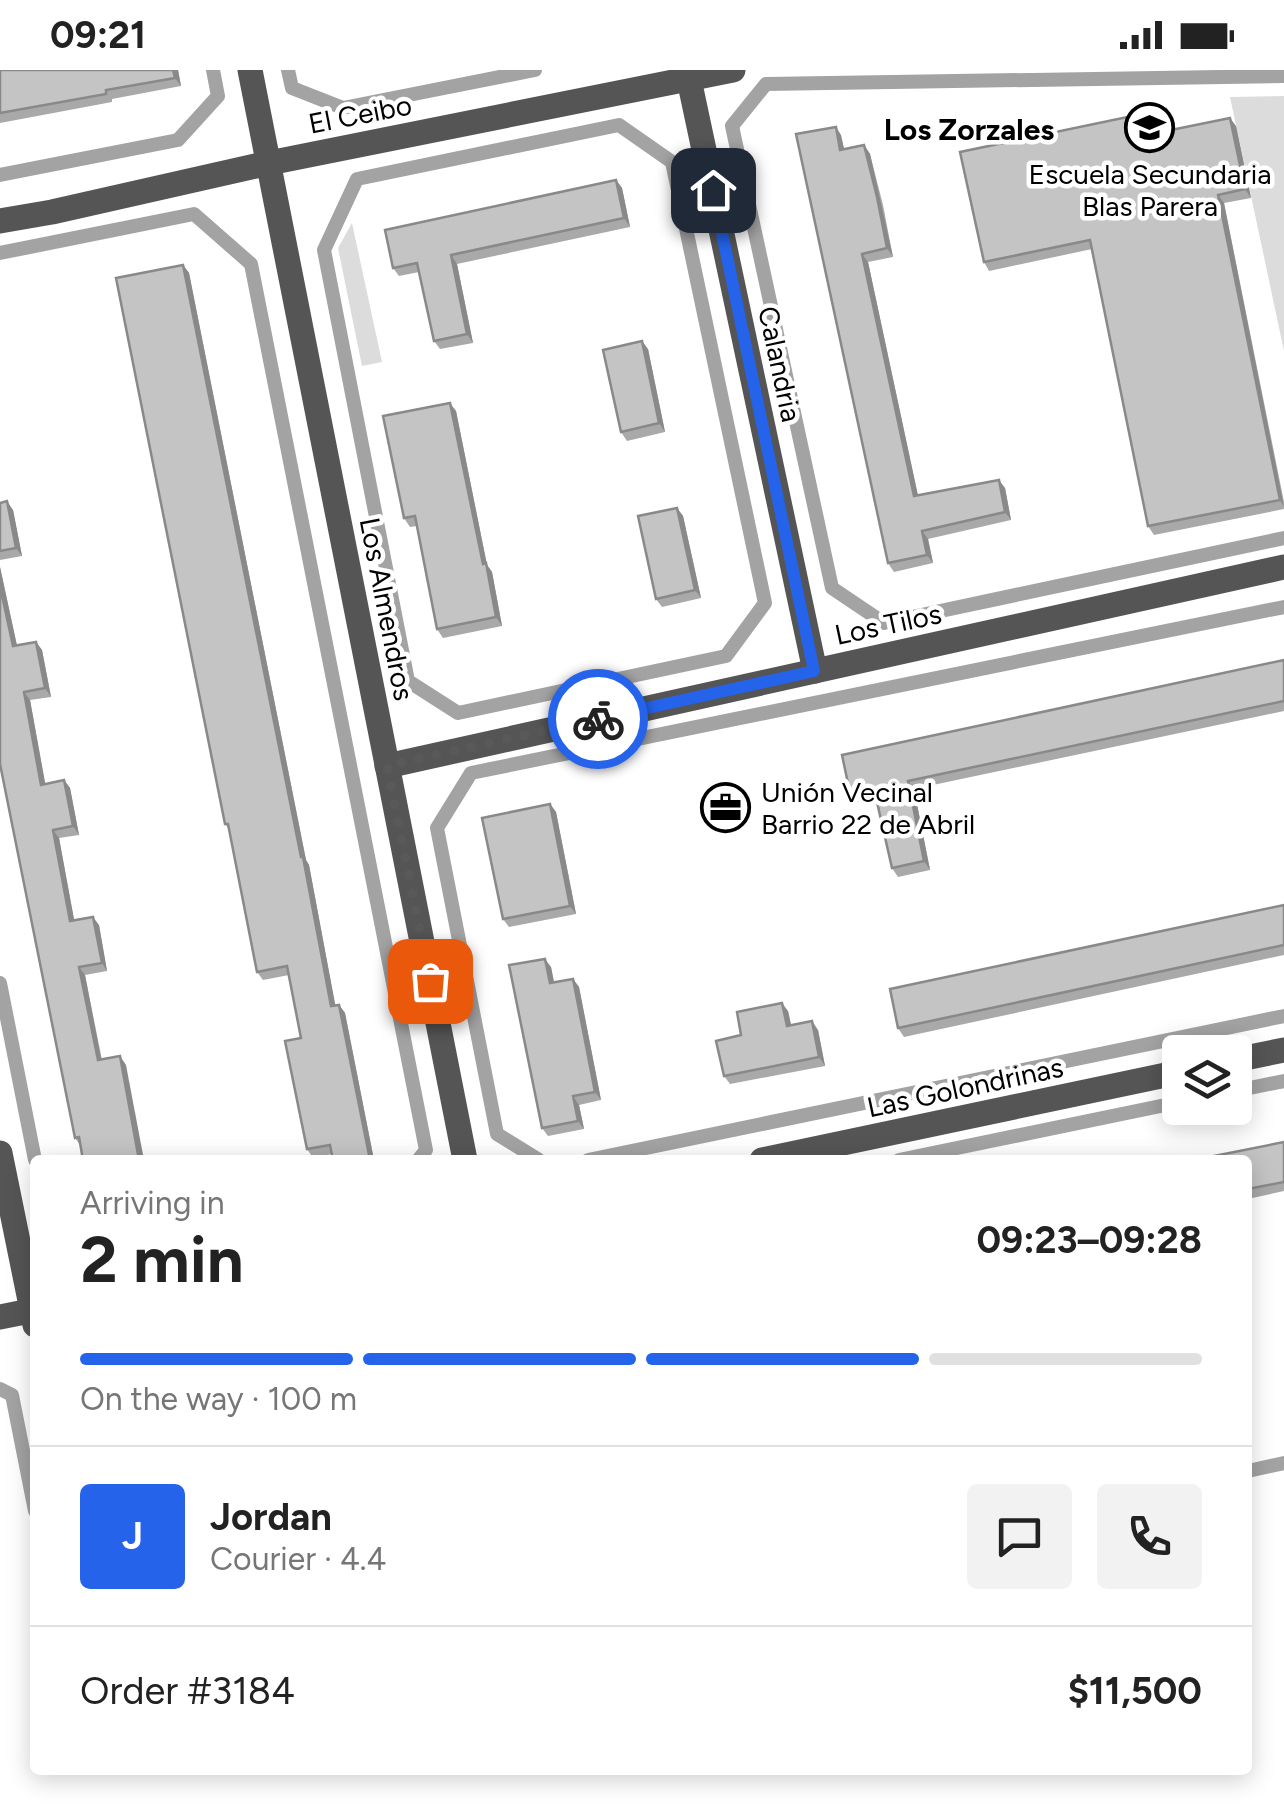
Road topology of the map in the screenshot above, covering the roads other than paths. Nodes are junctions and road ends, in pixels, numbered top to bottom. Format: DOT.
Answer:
graph roads {
  1 [pos="250,70"];
  2 [pos="733,70"];
  3 [pos="688,75"];
  4 [pos="269,163"];
  5 [pos="0,222"];
  6 [pos="1284,567"];
  7 [pos="814,671"];
  8 [pos="387,766"];
  9 [pos="1284,1050"];
  10 [pos="1252,1057"];
  11 [pos="1162,1076"];
  12 [pos="0,1152"];
  13 [pos="464,1155"];
  14 [pos="786,1155"];
  15 [pos="30,1296"];
  16 [pos="30,1315"];
  17 [pos="0,1317"];
  1 -- 4 [label="street, Los Almendros"];
  2 -- 3 [label="street, El Ceibo"];
  3 -- 4 [label="street, El Ceibo"];
  3 -- 7 [label="street, Calandria"];
  4 -- 5 [label="street, El Ceibo"];
  4 -- 8 [label="street, Los Almendros"];
  6 -- 7 [label="street, Los Tilos"];
  7 -- 8 [label="street, Los Tilos"];
  8 -- 13 [label="street, Los Almendros"];
  9 -- 10 [label="street"];
  11 -- 14 [label="street, Las Golondrinas"];
  12 -- 15 [label="street"];
  16 -- 17 [label="street"];
}
